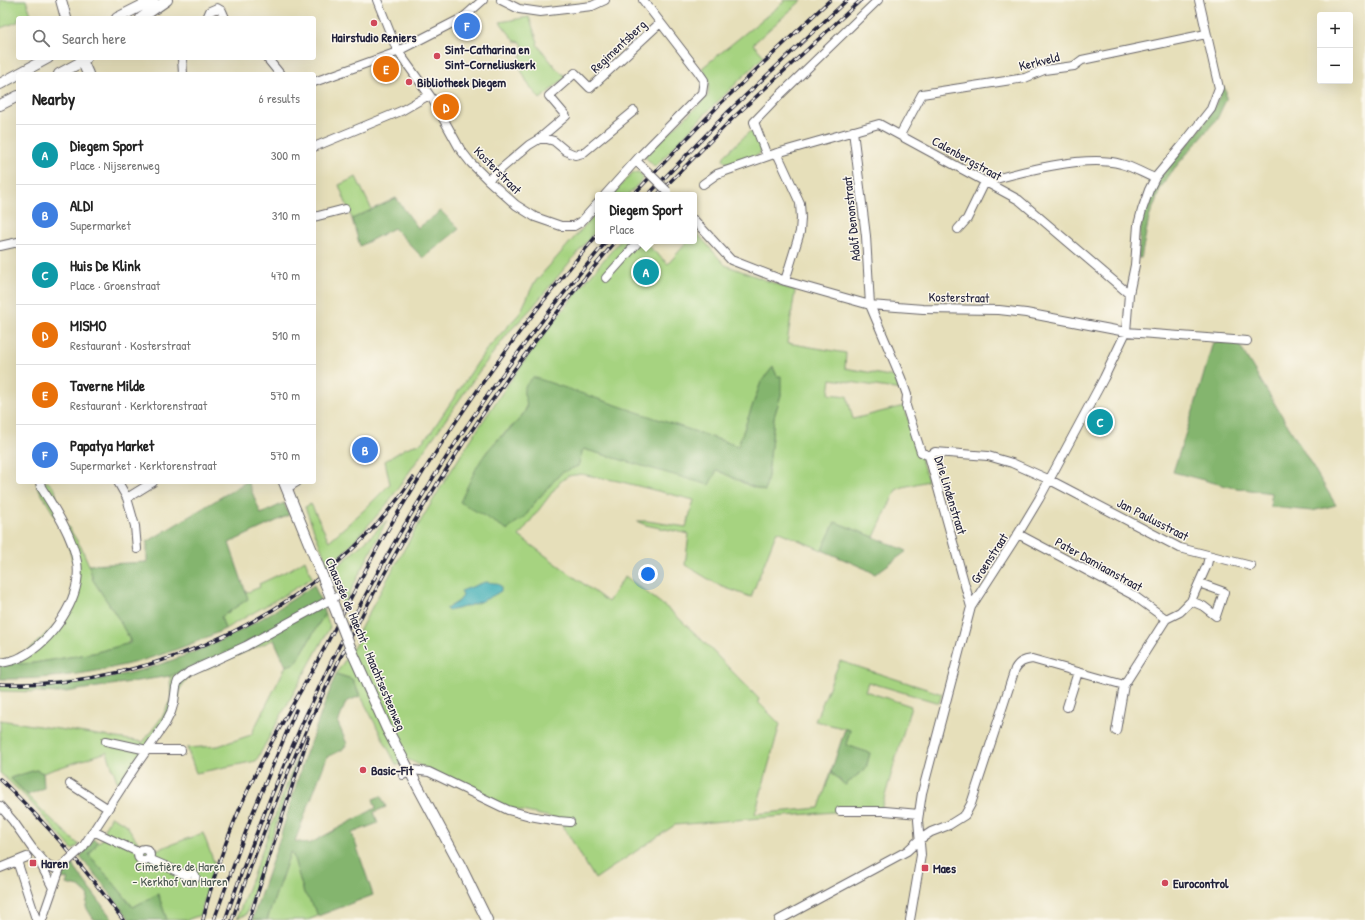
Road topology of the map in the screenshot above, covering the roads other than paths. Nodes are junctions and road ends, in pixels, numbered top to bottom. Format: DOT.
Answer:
graph roads {
  1 [pos="61,0"];
  2 [pos="153,0"];
  3 [pos="167,0"];
  4 [pos="378,0"];
  5 [pos="483,0"];
  6 [pos="500,0"];
  7 [pos="605,0"];
  8 [pos="643,0"];
  9 [pos="878,0"];
  10 [pos="1199,0"];
  11 [pos="65,16"];
  12 [pos="121,16"];
  13 [pos="144,16"];
  14 [pos="208,16"];
  15 [pos="223,16"];
  16 [pos="660,23"];
  17 [pos="1206,34"];
  18 [pos="398,50"];
  19 [pos="44,60"];
  20 [pos="81,60"];
  21 [pos="83,60"];
  22 [pos="182,60"];
  23 [pos="269,60"];
  24 [pos="22,72"];
  25 [pos="62,72"];
  26 [pos="87,72"];
  27 [pos="183,72"];
  28 [pos="278,72"];
  29 [pos="16,75"];
  30 [pos="316,81"];
  31 [pos="0,84"];
  32 [pos="430,95"];
  33 [pos="16,97"];
  34 [pos="0,105"];
  35 [pos="634,111"];
  36 [pos="853,131"];
  37 [pos="900,135"];
  38 [pos="539,139"];
  39 [pos="316,146"];
  40 [pos="777,152"];
  41 [pos="767,156"];
  42 [pos="636,161"];
  43 [pos="1155,178"];
  44 [pos="488,180"];
  45 [pos="985,182"];
  46 [pos="703,184"];
  47 [pos="608,192"];
  48 [pos="668,192"];
  49 [pos="595,206"];
  50 [pos="345,209"];
  51 [pos="316,216"];
  52 [pos="697,223"];
  53 [pos="958,229"];
  54 [pos="16,242"];
  55 [pos="636,244"];
  56 [pos="0,246"];
  57 [pos="606,278"];
  58 [pos="785,281"];
  59 [pos="1129,294"];
  60 [pos="870,305"];
  61 [pos="1126,332"];
  62 [pos="1247,341"];
  63 [pos="929,456"];
  64 [pos="1050,480"];
  65 [pos="40,484"];
  66 [pos="119,484"];
  67 [pos="150,484"];
  68 [pos="286,485"];
  69 [pos="127,498"];
  70 [pos="1018,534"];
  71 [pos="138,549"];
  72 [pos="1209,556"];
  73 [pos="1251,566"];
  74 [pos="1199,584"];
  75 [pos="330,600"];
  76 [pos="1191,601"];
  77 [pos="971,607"];
  78 [pos="1166,619"];
  79 [pos="0,663"];
  80 [pos="1078,672"];
  81 [pos="1124,685"];
  82 [pos="1067,707"];
  83 [pos="1116,731"];
  84 [pos="106,742"];
  85 [pos="147,750"];
  86 [pos="181,750"];
  87 [pos="406,773"];
  88 [pos="70,784"];
  89 [pos="0,806"];
  90 [pos="107,808"];
  91 [pos="840,811"];
  92 [pos="919,814"];
  93 [pos="570,822"];
  94 [pos="93,831"];
  95 [pos="919,840"];
  96 [pos="32,848"];
  97 [pos="27,857"];
  98 [pos="17,861"];
  99 [pos="0,868"];
  100 [pos="60,869"];
  101 [pos="198,881"];
  102 [pos="53,888"];
  103 [pos="41,920"];
  104 [pos="487,920"];
  105 [pos="780,920"];
  106 [pos="910,920"];
  1 -- 11 [label="main road"];
  2 -- 12 [label="main road"];
  3 -- 13 [label="main road"];
  4 -- 18 [label="street, Kosterstraat"];
  5 -- 18 [label="street"];
  6 -- 7 [label="street"];
  8 -- 16 [label="street"];
  9 -- 41 [label="street"];
  10 -- 17 [label="street"];
  14 -- 15 [label="street"];
  16 -- 38 [label="street, Regimentsberg"];
  16 -- 42 [label="street"];
  17 -- 37 [label="street, Kerkveld"];
  17 -- 43 [label="street"];
  18 -- 30 [label="street"];
  18 -- 32 [label="street, Kosterstraat"];
  19 -- 24 [label="main road"];
  20 -- 25 [label="main road"];
  21 -- 26 [label="main road"];
  22 -- 27 [label="street"];
  23 -- 28 [label="street"];
  29 -- 31 [label="main road"];
  32 -- 39 [label="street"];
  32 -- 44 [label="street, Kosterstraat"];
  33 -- 34 [label="main road"];
  35 -- 38 [label="street"];
  36 -- 37 [label="street, Calenbergstraat"];
  36 -- 40 [label="street, Calenbergstraat"];
  36 -- 60 [label="street, Adolf Denonstraat"];
  37 -- 45 [label="street, Calenbergstraat"];
  38 -- 44 [label="street, Regimentsberg"];
  40 -- 41 [label="street, Calenbergstraat"];
  40 -- 58 [label="street"];
  41 -- 46 [label="street, Calenbergstraat"];
  42 -- 47 [label="street"];
  42 -- 48 [label="street, bridge"];
  43 -- 45 [label="street"];
  43 -- 59 [label="street"];
  44 -- 49 [label="street, Kosterstraat"];
  45 -- 53 [label="street"];
  45 -- 59 [label="street, Calenbergstraat"];
  50 -- 51 [label="street"];
  52 -- 58 [label="street, Kosterstraat"];
  54 -- 56 [label="street"];
  55 -- 57 [label="street"];
  58 -- 60 [label="street, Kosterstraat"];
  59 -- 61 [label="street"];
  60 -- 61 [label="street, Kosterstraat"];
  60 -- 63 [label="street, Drie Lindenstraat"];
  61 -- 62 [label="street, Kosterstraat"];
  61 -- 64 [label="street, Groenstraat"];
  63 -- 64 [label="street, Jan Paulusstraat"];
  63 -- 77 [label="street, Drie Lindenstraat"];
  64 -- 70 [label="street, Groenstraat"];
  64 -- 72 [label="street, Jan Paulusstraat"];
  65 -- 79 [label="street"];
  66 -- 69 [label="street"];
  67 -- 69 [label="street"];
  68 -- 75 [label="main road, Chaussée de Haecht - Haachtsesteenweg, bridge"];
  69 -- 71 [label="street"];
  70 -- 77 [label="street, Groenstraat"];
  70 -- 78 [label="street, Pater Damiaanstraat"];
  72 -- 73 [label="street, Jan Paulusstraat"];
  72 -- 74 [label="street"];
  74 -- 76 [label="street"];
  74 -- 76 [label="street"];
  75 -- 85 [label="street"];
  75 -- 87 [label="main road, Chaussée de Haecht - Haachtsesteenweg, bridge"];
  76 -- 78 [label="street"];
  77 -- 92 [label="street, Groenstraat"];
  78 -- 81 [label="street"];
  80 -- 81 [label="street"];
  80 -- 82 [label="street"];
  80 -- 95 [label="street"];
  81 -- 83 [label="street"];
  84 -- 85 [label="street"];
  85 -- 86 [label="street"];
  85 -- 90 [label="street"];
  87 -- 93 [label="street"];
  87 -- 104 [label="main road, Chaussée de Haecht - Haachtsesteenweg"];
  88 -- 90 [label="street"];
  89 -- 96 [label="street"];
  90 -- 94 [label="street"];
  91 -- 92 [label="street"];
  92 -- 95 [label="street, Groenstraat"];
  94 -- 100 [label="street, bridge"];
  94 -- 101 [label="street"];
  95 -- 105 [label="street"];
  95 -- 106 [label="street, Groenstraat"];
  96 -- 100 [label="street"];
  96 -- 102 [label="street"];
  97 -- 98 [label="street"];
  98 -- 99 [label="street"];
  98 -- 103 [label="street"];
  100 -- 102 [label="street"];
  102 -- 103 [label="street"];
}
